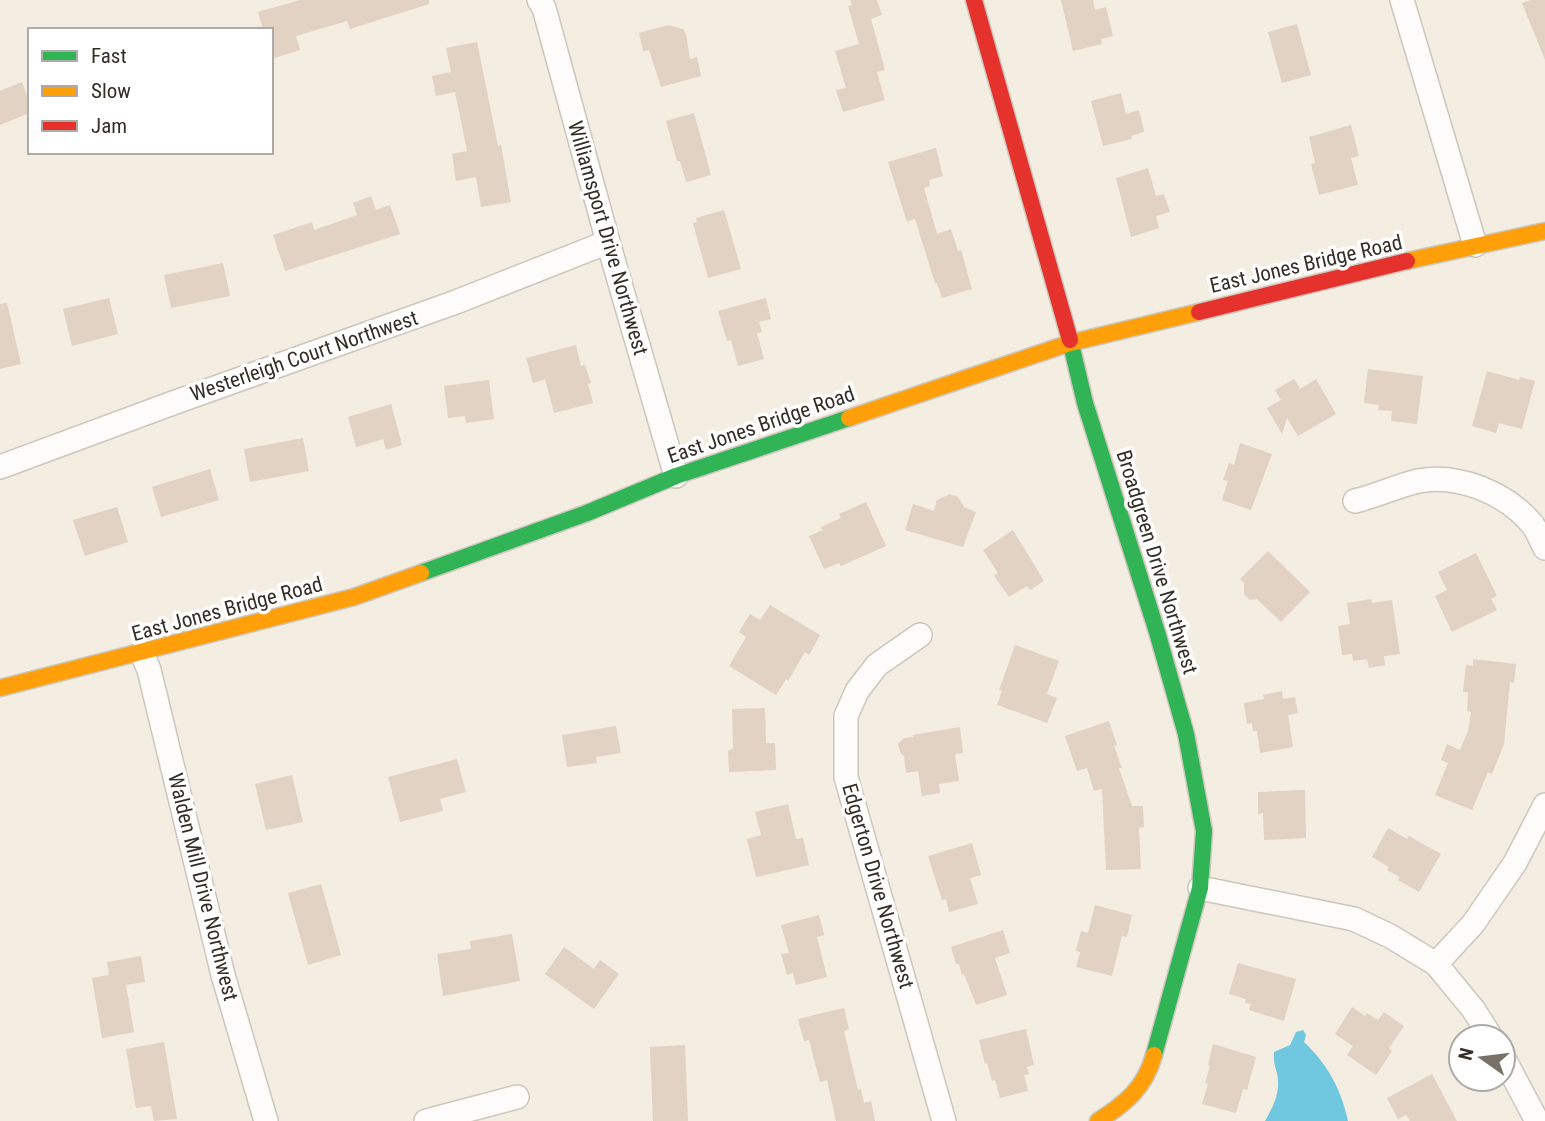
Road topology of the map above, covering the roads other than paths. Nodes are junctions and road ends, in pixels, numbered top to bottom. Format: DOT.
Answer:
graph roads {
  1 [pos="539,0"];
  2 [pos="975,0"];
  3 [pos="1402,0"];
  4 [pos="1545,231"];
  5 [pos="608,242"];
  6 [pos="1475,245"];
  7 [pos="1070,342"];
  8 [pos="0,467"];
  9 [pos="676,476"];
  10 [pos="1355,501"];
  11 [pos="1545,548"];
  12 [pos="920,635"];
  13 [pos="142,653"];
  14 [pos="0,688"];
  15 [pos="1545,805"];
  16 [pos="1200,888"];
  17 [pos="1436,964"];
  18 [pos="1482,1023"];
  19 [pos="1517,1083"];
  20 [pos="517,1097"];
  21 [pos="266,1121"];
  22 [pos="426,1121"];
  23 [pos="944,1121"];
  24 [pos="1098,1121"];
  25 [pos="1537,1121"];
  1 -- 5 [label="street, Williamsport Drive Northwest"];
  2 -- 7 [label="street, Broadgreen Drive Northwest"];
  3 -- 6 [label="street"];
  4 -- 6 [label="street, East Jones Bridge Road"];
  5 -- 8 [label="street, Westerleigh Court Northwest"];
  5 -- 9 [label="street, Williamsport Drive Northwest"];
  6 -- 7 [label="street, East Jones Bridge Road"];
  7 -- 9 [label="street, East Jones Bridge Road"];
  7 -- 16 [label="street, Broadgreen Drive Northwest"];
  9 -- 13 [label="street, East Jones Bridge Road"];
  10 -- 11 [label="street"];
  12 -- 23 [label="street, Edgerton Drive Northwest"];
  13 -- 14 [label="street, East Jones Bridge Road"];
  13 -- 21 [label="street, Walden Mill Drive Northwest"];
  15 -- 17 [label="street"];
  16 -- 17 [label="street"];
  16 -- 24 [label="street, Broadgreen Drive Northwest"];
  17 -- 18 [label="street"];
  19 -- 25 [label="street"];
  20 -- 22 [label="street"];
}
